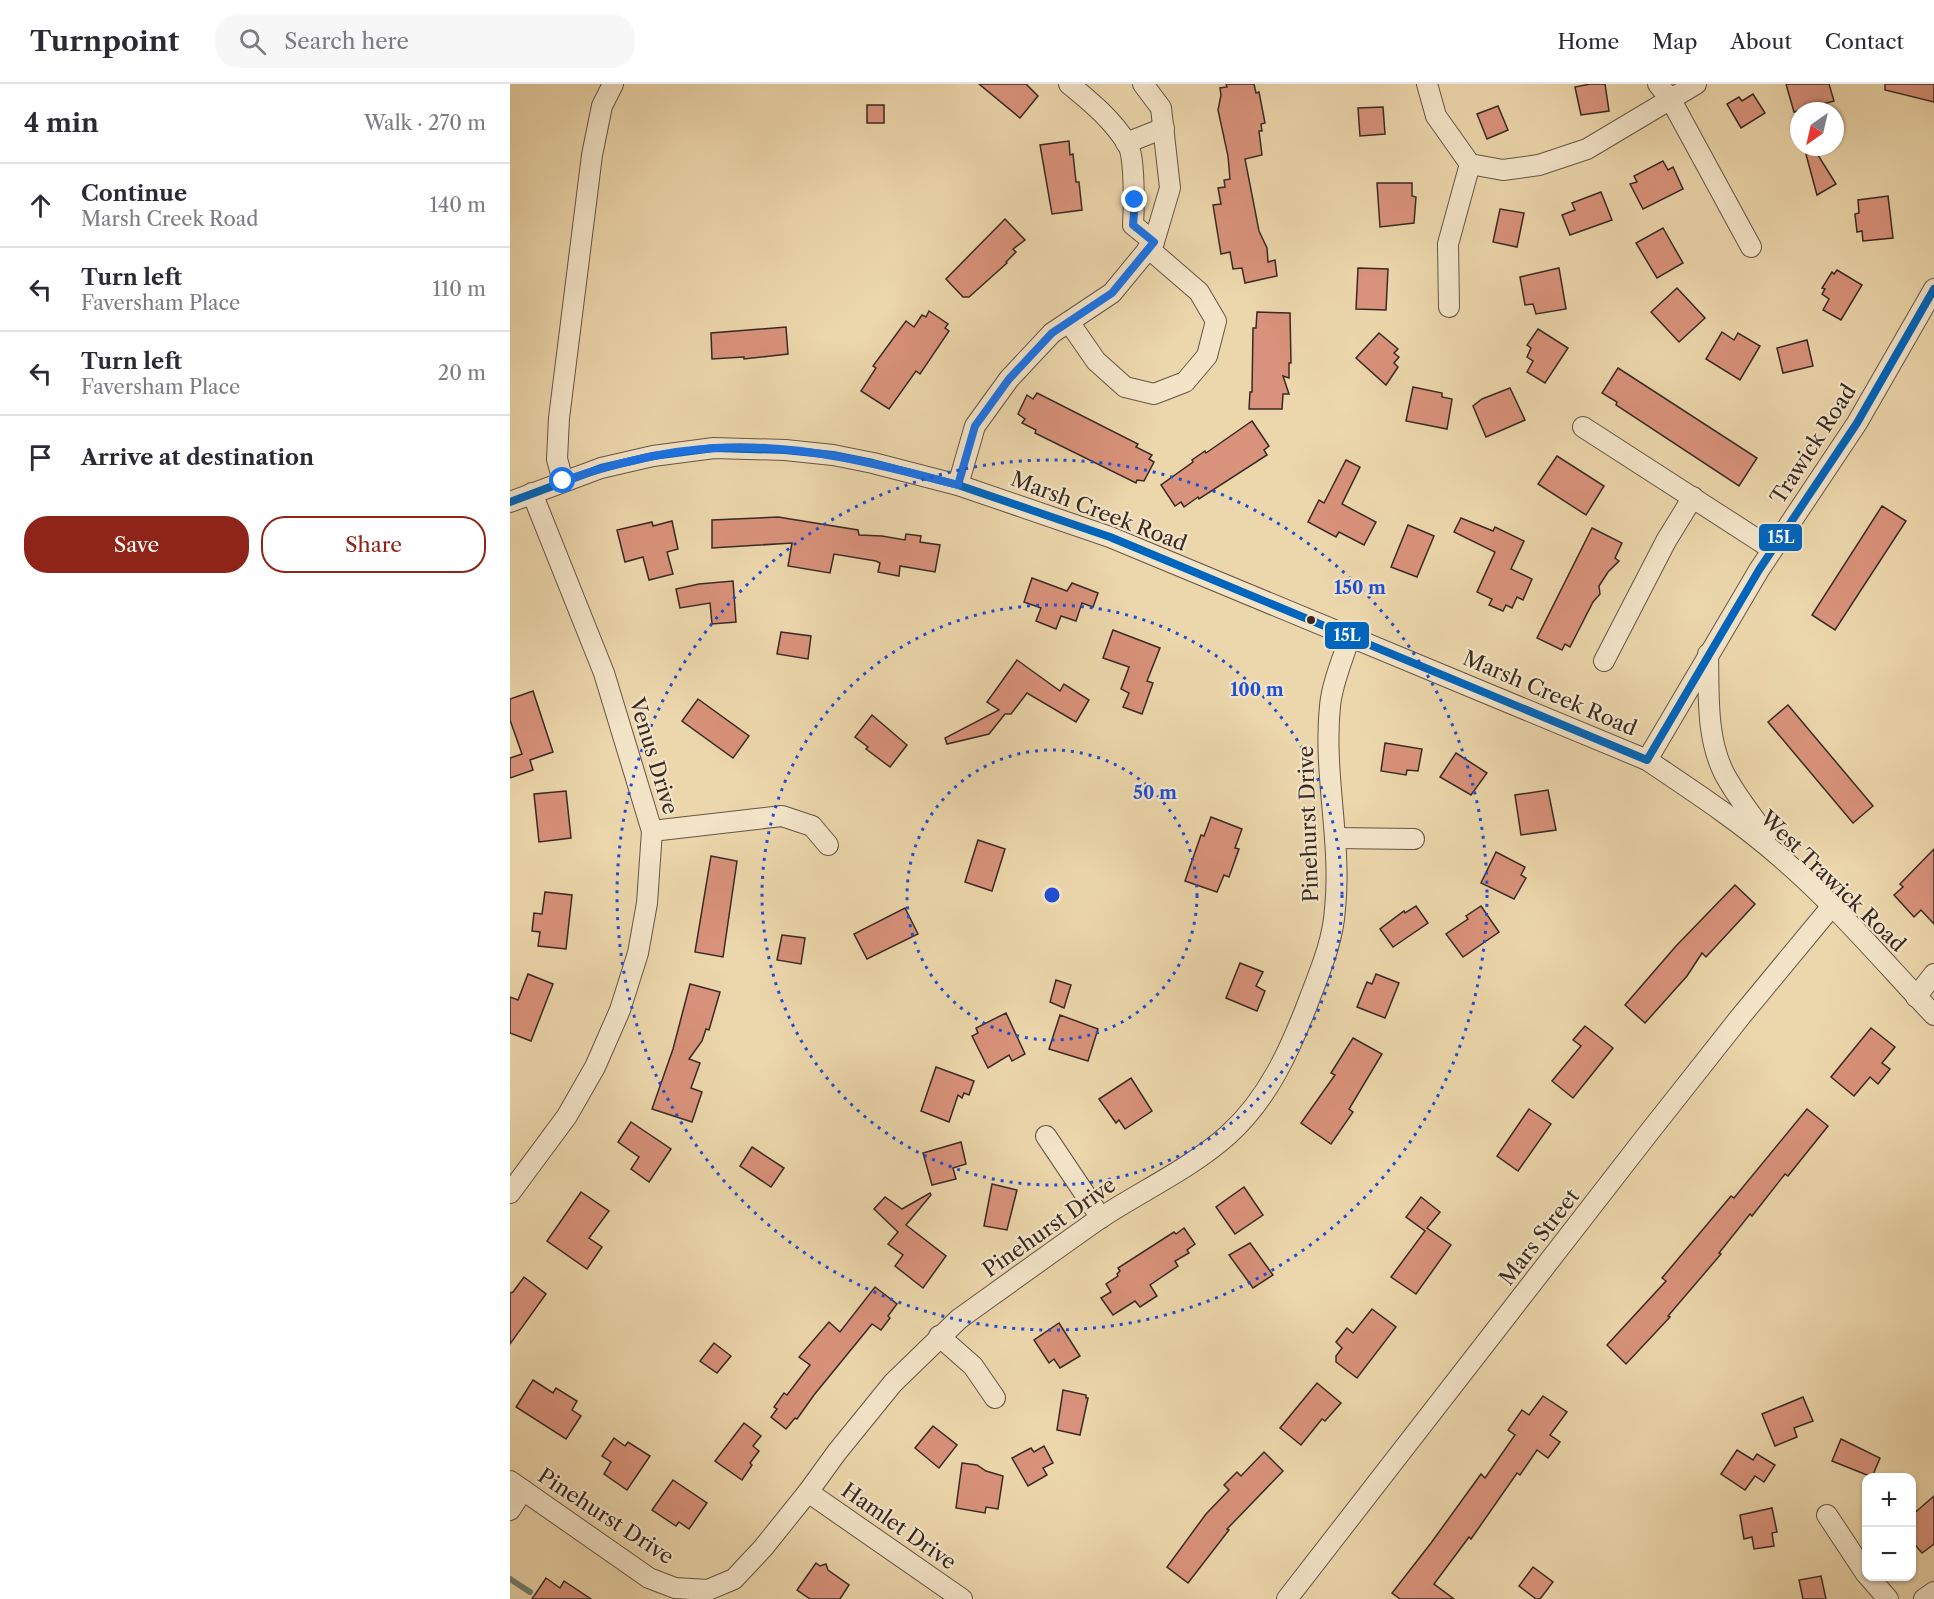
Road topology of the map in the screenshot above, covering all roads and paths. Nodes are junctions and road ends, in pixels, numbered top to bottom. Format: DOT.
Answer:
graph roads {
  1 [pos="602,84"];
  2 [pos="613,84"];
  3 [pos="1069,84"];
  4 [pos="1143,84"];
  5 [pos="1427,84"];
  6 [pos="1658,84"];
  7 [pos="1696,84"];
  8 [pos="1671,100"];
  9 [pos="602,106"];
  10 [pos="1164,128"];
  11 [pos="1126,143"];
  12 [pos="1470,164"];
  13 [pos="1151,245"];
  14 [pos="1751,247"];
  15 [pos="1934,289"];
  16 [pos="1449,307"];
  17 [pos="1069,322"];
  18 [pos="1584,428"];
  19 [pos="563,481"];
  20 [pos="958,485"];
  21 [pos="532,493"];
  22 [pos="1693,497"];
  23 [pos="510,502"];
  24 [pos="1772,549"];
  25 [pos="1350,636"];
  26 [pos="1708,653"];
  27 [pos="1604,661"];
  28 [pos="1647,760"];
  29 [pos="652,831"];
  30 [pos="1335,838"];
  31 [pos="1414,839"];
  32 [pos="828,845"];
  33 [pos="1783,859"];
  34 [pos="1832,906"];
  35 [pos="1934,974"];
  36 [pos="1916,997"];
  37 [pos="1934,1015"];
  38 [pos="1046,1136"];
  39 [pos="510,1193"];
  40 [pos="1101,1218"];
  41 [pos="939,1336"];
  42 [pos="995,1398"];
  43 [pos="516,1485"];
  44 [pos="808,1492"];
  45 [pos="510,1510"];
  46 [pos="1827,1515"];
  47 [pos="1862,1568"];
  48 [pos="1872,1581"];
  49 [pos="1934,1592"];
  50 [pos="962,1599"];
  51 [pos="1287,1599"];
  52 [pos="1888,1599"];
  53 [pos="1924,1599"];
  1 -- 9 [label="street"];
  2 -- 9 [label="street"];
  3 -- 11 [label="street"];
  4 -- 10 [label="street"];
  5 -- 12 [label="street"];
  6 -- 8 [label="street"];
  7 -- 8 [label="street"];
  8 -- 12 [label="street"];
  8 -- 14 [label="street"];
  9 -- 19 [label="street"];
  10 -- 11 [label="street"];
  10 -- 13 [label="street"];
  11 -- 13 [label="street"];
  12 -- 16 [label="street"];
  13 -- 17 [label="street"];
  13 -- 17 [label="street"];
  15 -- 24 [label="street, Trawick Road"];
  17 -- 20 [label="street"];
  18 -- 22 [label="street"];
  19 -- 20 [label="street, Marsh Creek Road"];
  19 -- 21 [label="street, Marsh Creek Road"];
  20 -- 25 [label="street, Marsh Creek Road"];
  21 -- 23 [label="street, Marsh Creek Road"];
  21 -- 29 [label="street, Venus Drive"];
  22 -- 24 [label="street"];
  22 -- 27 [label="street"];
  24 -- 26 [label="street, Trawick Road"];
  25 -- 28 [label="street, Marsh Creek Road"];
  25 -- 30 [label="street, Pinehurst Drive"];
  26 -- 28 [label="street, Trawick Road"];
  26 -- 33 [label="street"];
  28 -- 33 [label="street, West Trawick Road"];
  29 -- 32 [label="street"];
  29 -- 39 [label="street, Venus Drive"];
  30 -- 31 [label="street"];
  30 -- 40 [label="street, Pinehurst Drive"];
  33 -- 34 [label="street, West Trawick Road"];
  34 -- 36 [label="street, West Trawick Road"];
  34 -- 51 [label="street, Mars Street"];
  35 -- 36 [label="street"];
  36 -- 37 [label="street, West Trawick Road"];
  38 -- 40 [label="street"];
  40 -- 41 [label="street, Pinehurst Drive"];
  41 -- 42 [label="street"];
  41 -- 44 [label="street, Pinehurst Drive"];
  43 -- 44 [label="street, Pinehurst Drive"];
  43 -- 45 [label="street"];
  44 -- 50 [label="street, Hamlet Drive"];
  46 -- 47 [label="street"];
  48 -- 52 [label="street"];
  49 -- 53 [label="street"];
}
